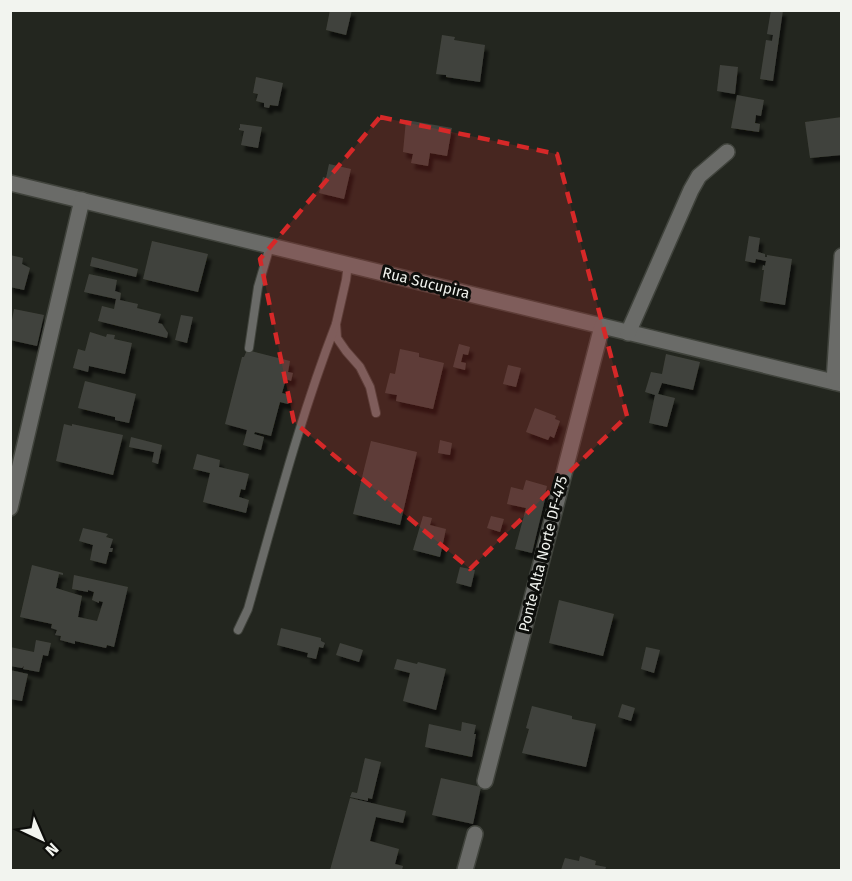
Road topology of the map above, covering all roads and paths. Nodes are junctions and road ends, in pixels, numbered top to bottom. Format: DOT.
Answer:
graph roads {
  1 [pos="727,152"];
  2 [pos="10,183"];
  3 [pos="82,200"];
  4 [pos="270,246"];
  5 [pos="842,256"];
  6 [pos="348,264"];
  7 [pos="336,324"];
  8 [pos="602,326"];
  9 [pos="628,333"];
  10 [pos="249,348"];
  11 [pos="838,383"];
  12 [pos="376,413"];
  13 [pos="10,508"];
  14 [pos="238,630"];
  15 [pos="485,781"];
  16 [pos="475,834"];
  17 [pos="465,870"];
  1 -- 9 [label="street"];
  2 -- 3 [label="street, Rua Sucupira"];
  3 -- 4 [label="street, Rua Sucupira"];
  3 -- 13 [label="street"];
  4 -- 6 [label="street, Rua Sucupira"];
  4 -- 10 [label="lane"];
  5 -- 11 [label="street"];
  6 -- 7 [label="lane"];
  6 -- 8 [label="street, Rua Sucupira"];
  7 -- 12 [label="lane"];
  7 -- 14 [label="lane"];
  8 -- 9 [label="street, Rua Sucupira"];
  8 -- 15 [label="street, Ponte Alta Norte DF-475"];
  9 -- 11 [label="street, Rua Sucupira"];
  16 -- 17 [label="street"];
}
